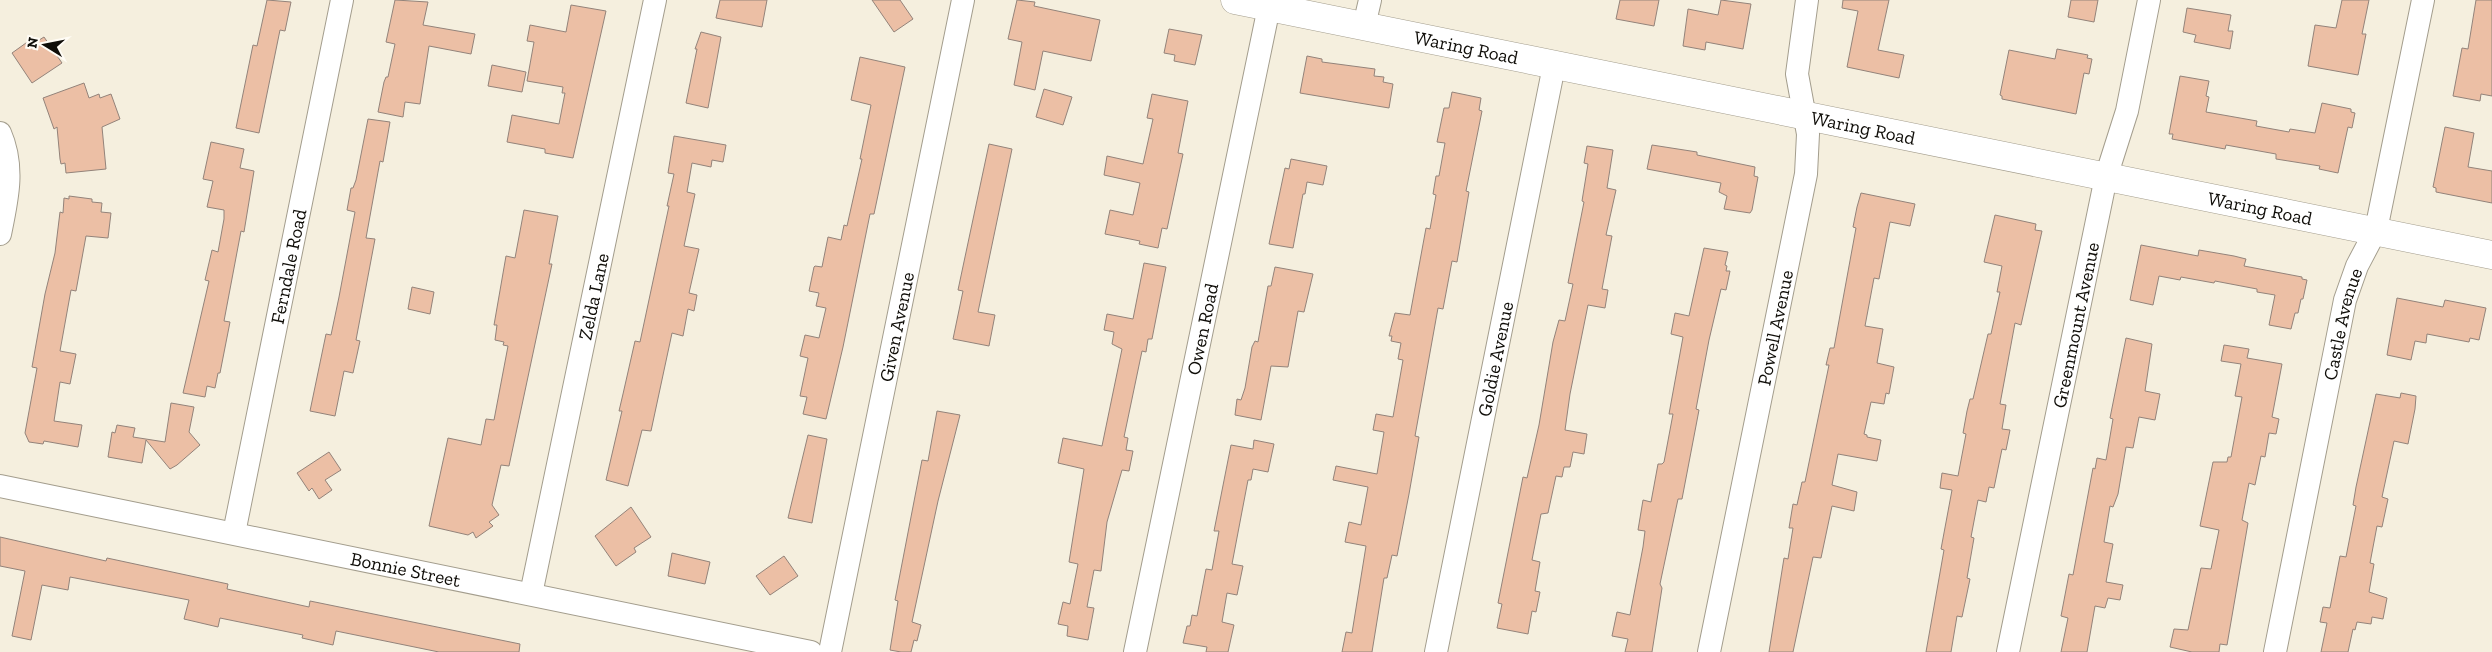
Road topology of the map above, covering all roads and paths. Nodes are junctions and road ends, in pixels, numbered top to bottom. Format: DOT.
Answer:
graph roads {
  1 [pos="342,0"];
  2 [pos="655,0"];
  3 [pos="963,0"];
  4 [pos="1234,0"];
  5 [pos="1370,0"];
  6 [pos="1806,0"];
  7 [pos="2149,0"];
  8 [pos="2423,0"];
  9 [pos="1269,7"];
  10 [pos="1364,26"];
  11 [pos="1554,66"];
  12 [pos="1805,114"];
  13 [pos="0,133"];
  14 [pos="2106,177"];
  15 [pos="2376,230"];
  16 [pos="0,234"];
  17 [pos="2492,255"];
  18 [pos="0,486"];
  19 [pos="234,533"];
  20 [pos="531,594"];
  21 [pos="811,652"];
  22 [pos="830,652"];
  23 [pos="1135,652"];
  24 [pos="1436,652"];
  25 [pos="1709,652"];
  26 [pos="2008,652"];
  27 [pos="2275,652"];
  1 -- 19 [label="street, Ferndale Road"];
  2 -- 20 [label="street, Zelda Lane"];
  3 -- 22 [label="street, Given Avenue"];
  4 -- 9 [label="street, Waring Road"];
  5 -- 10 [label="street"];
  6 -- 12 [label="street, Powell Avenue"];
  7 -- 14 [label="street, Greenmount Avenue"];
  8 -- 15 [label="street, Castle Avenue"];
  9 -- 10 [label="street, Waring Road"];
  9 -- 23 [label="street, Owen Road"];
  10 -- 11 [label="street, Waring Road"];
  11 -- 12 [label="street, Waring Road"];
  11 -- 24 [label="street, Goldie Avenue"];
  12 -- 14 [label="street, Waring Road"];
  12 -- 25 [label="street, Powell Avenue"];
  13 -- 16 [label="street"];
  14 -- 15 [label="street, Waring Road"];
  14 -- 26 [label="street, Greenmount Avenue"];
  15 -- 17 [label="street, Waring Road"];
  15 -- 27 [label="street, Castle Avenue"];
  18 -- 19 [label="street, Bonnie Street"];
  19 -- 20 [label="street, Bonnie Street"];
  20 -- 21 [label="street, Bonnie Street"];
}
